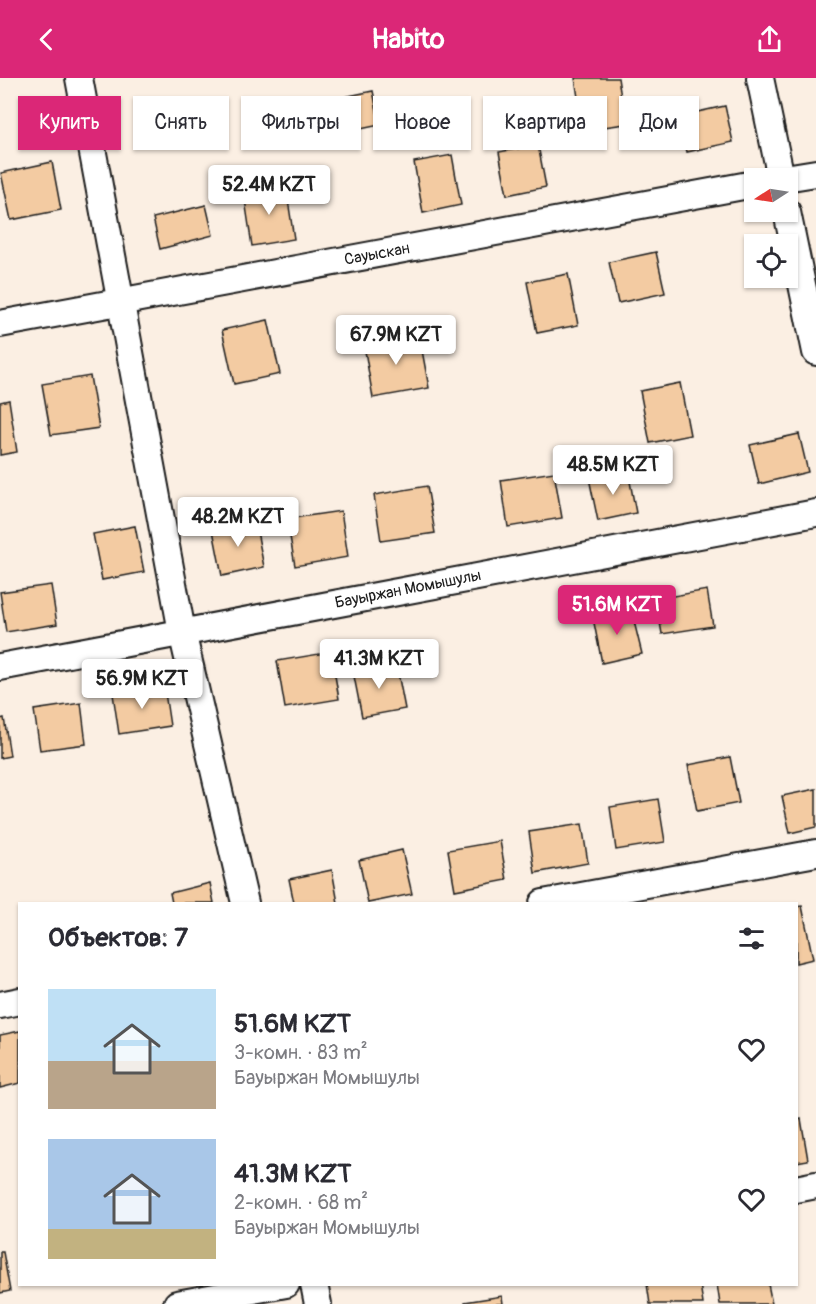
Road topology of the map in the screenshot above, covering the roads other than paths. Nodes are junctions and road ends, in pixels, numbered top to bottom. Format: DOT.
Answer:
graph roads {
  1 [pos="79,78"];
  2 [pos="760,78"];
  3 [pos="781,168"];
  4 [pos="816,173"];
  5 [pos="798,176"];
  6 [pos="744,186"];
  7 [pos="790,222"];
  8 [pos="121,301"];
  9 [pos="0,324"];
  10 [pos="816,352"];
  11 [pos="816,513"];
  12 [pos="182,632"];
  13 [pos="0,667"];
  14 [pos="816,854"];
  15 [pos="245,902"];
  16 [pos="549,902"];
  17 [pos="18,1001"];
  18 [pos="0,1005"];
  19 [pos="816,1185"];
  20 [pos="798,1189"];
  21 [pos="275,1286"];
  22 [pos="314,1286"];
  23 [pos="177,1304"];
  24 [pos="318,1304"];
  1 -- 8 [label="street"];
  2 -- 3 [label="street"];
  4 -- 5 [label="street"];
  6 -- 8 [label="street, Сауыскан"];
  7 -- 10 [label="street"];
  8 -- 9 [label="street, Сауыскан"];
  8 -- 12 [label="street"];
  11 -- 12 [label="street, Бауыржан Момышулы"];
  12 -- 13 [label="street, Бауыржан Момышулы"];
  12 -- 15 [label="street"];
  14 -- 16 [label="street"];
  17 -- 18 [label="street"];
  19 -- 20 [label="street"];
  21 -- 23 [label="street"];
  22 -- 24 [label="street"];
}
